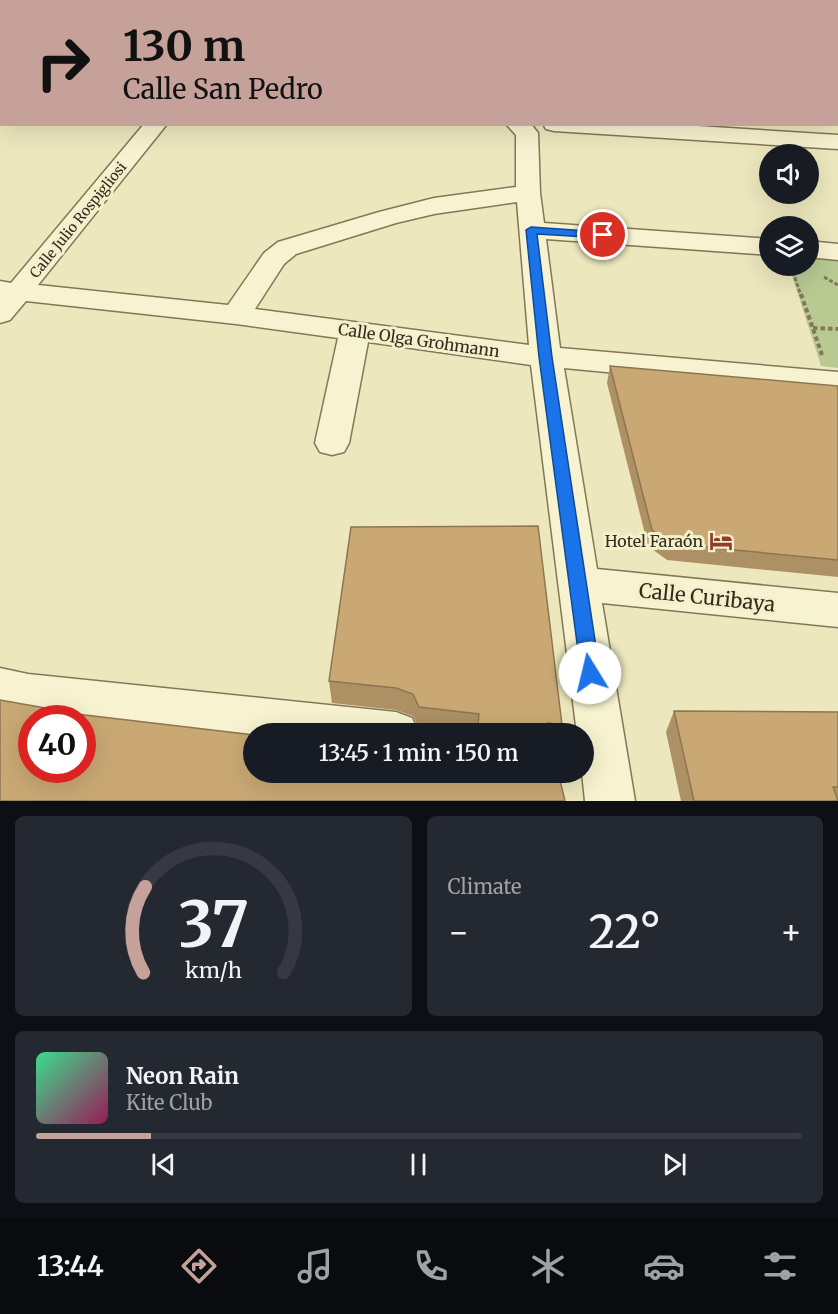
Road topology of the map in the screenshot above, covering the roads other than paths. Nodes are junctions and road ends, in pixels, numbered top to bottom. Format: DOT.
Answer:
graph roads {
  1 [pos="46,0"];
  2 [pos="56,0"];
  3 [pos="154,126"];
  4 [pos="586,126"];
  5 [pos="528,127"];
  6 [pos="838,142"];
  7 [pos="528,193"];
  8 [pos="531,230"];
  9 [pos="759,246"];
  10 [pos="819,250"];
  11 [pos="838,252"];
  12 [pos="10,291"];
  13 [pos="0,314"];
  14 [pos="236,315"];
  15 [pos="355,331"];
  16 [pos="546,357"];
  17 [pos="831,374"];
  18 [pos="332,443"];
  19 [pos="577,584"];
  20 [pos="838,610"];
  21 [pos="0,688"];
  22 [pos="295,723"];
  23 [pos="599,774"];
  1 -- 2 [label="street"];
  3 -- 12 [label="street, Calle Julio Rospigliosi"];
  4 -- 6 [label="street"];
  5 -- 7 [label="street"];
  7 -- 8 [label="street"];
  7 -- 14 [label="street"];
  8 -- 9 [label="street"];
  8 -- 16 [label="street"];
  10 -- 11 [label="street"];
  12 -- 13 [label="street, Calle Julio Rospigliosi"];
  12 -- 14 [label="street, Calle Olga Grohmann"];
  14 -- 15 [label="street, Calle Olga Grohmann"];
  15 -- 16 [label="street, Calle Olga Grohmann"];
  15 -- 18 [label="street"];
  16 -- 17 [label="street, Calle Olga Grohmann"];
  16 -- 19 [label="street"];
  19 -- 20 [label="street, Calle Curibaya"];
  19 -- 23 [label="street"];
  21 -- 22 [label="street"];
}
